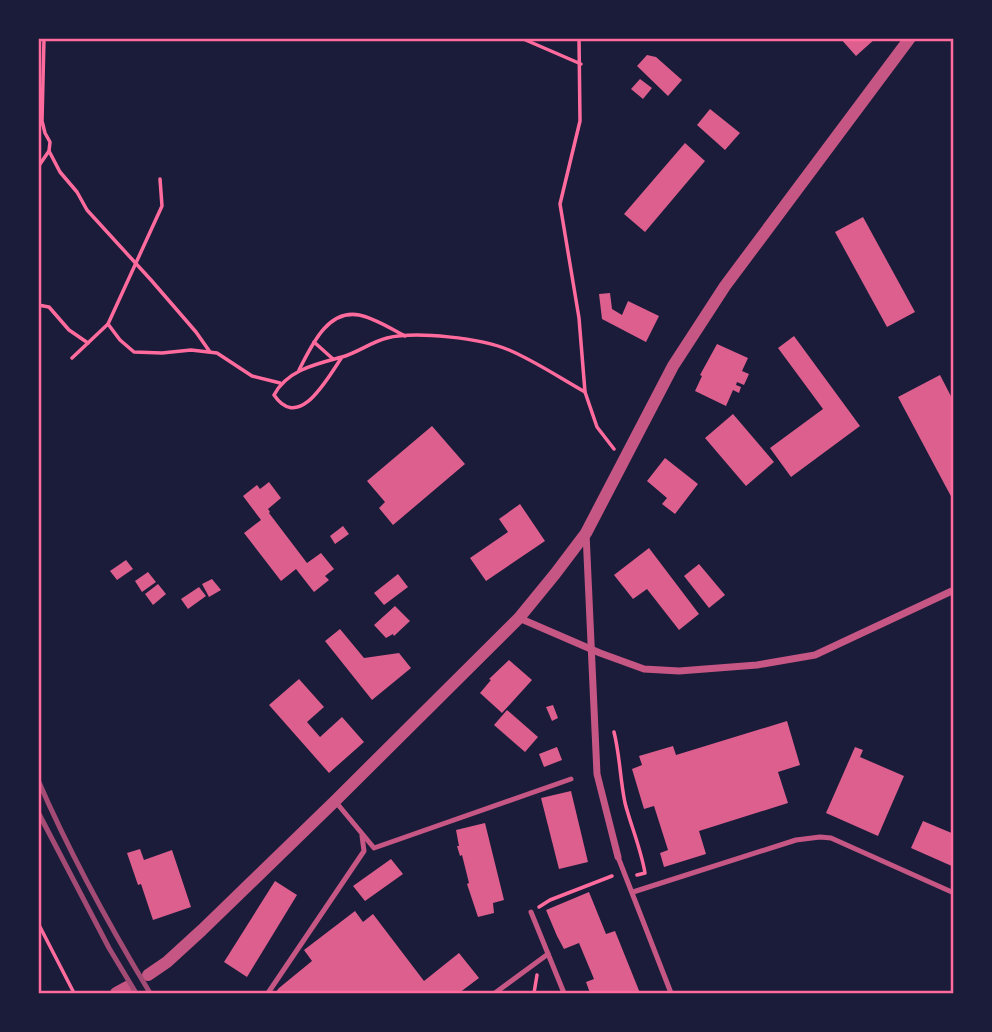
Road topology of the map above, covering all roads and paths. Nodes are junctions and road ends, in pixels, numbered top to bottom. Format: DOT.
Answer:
graph roads {
  1 [pos="44,38"];
  2 [pos="521,38"];
  3 [pos="579,38"];
  4 [pos="910,38"];
  5 [pos="580,64"];
  6 [pos="49,151"];
  7 [pos="38,167"];
  8 [pos="160,179"];
  9 [pos="136,266"];
  10 [pos="38,305"];
  11 [pos="108,324"];
  12 [pos="408,337"];
  13 [pos="314,342"];
  14 [pos="88,343"];
  15 [pos="210,352"];
  16 [pos="342,357"];
  17 [pos="72,358"];
  18 [pos="334,359"];
  19 [pos="298,372"];
  20 [pos="280,383"];
  21 [pos="584,392"];
  22 [pos="626,461"];
  23 [pos="586,533"];
  24 [pos="954,590"];
  25 [pos="519,618"];
  26 [pos="593,650"];
  27 [pos="614,732"];
  28 [pos="571,779"];
  29 [pos="335,801"];
  30 [pos="362,836"];
  31 [pos="618,857"];
  32 [pos="614,875"];
  33 [pos="637,875"];
  34 [pos="632,892"];
  35 [pos="954,893"];
  36 [pos="531,912"];
  37 [pos="38,923"];
  38 [pos="548,954"];
  39 [pos="148,975"];
  40 [pos="74,993"];
  41 [pos="268,993"];
  42 [pos="495,993"];
  43 [pos="564,993"];
  44 [pos="671,993"];
  1 -- 6 [label="path"];
  2 -- 5 [label="path"];
  3 -- 5 [label="path"];
  4 -- 22 [label="street"];
  5 -- 21 [label="path"];
  6 -- 7 [label="path"];
  6 -- 9 [label="path"];
  8 -- 9 [label="path"];
  9 -- 11 [label="path"];
  9 -- 15 [label="path"];
  10 -- 14 [label="path"];
  11 -- 14 [label="path"];
  11 -- 15 [label="path"];
  12 -- 13 [label="path"];
  12 -- 16 [label="path"];
  12 -- 21 [label="path"];
  13 -- 18 [label="path"];
  13 -- 19 [label="path"];
  14 -- 17 [label="path"];
  15 -- 20 [label="path"];
  16 -- 18 [label="path"];
  16 -- 20 [label="path"];
  18 -- 19 [label="path"];
  19 -- 20 [label="path"];
  21 -- 22 [label="path"];
  22 -- 23 [label="street"];
  23 -- 25 [label="street"];
  23 -- 26 [label="street"];
  24 -- 26 [label="street"];
  25 -- 26 [label="street"];
  25 -- 29 [label="street"];
  26 -- 31 [label="street"];
  27 -- 33 [label="path"];
  28 -- 30 [label="lane"];
  29 -- 30 [label="lane"];
  29 -- 39 [label="street"];
  30 -- 41 [label="lane"];
  31 -- 34 [label="lane"];
  32 -- 36 [label="path"];
  34 -- 35 [label="lane"];
  34 -- 44 [label="lane"];
  36 -- 38 [label="lane"];
  37 -- 40 [label="path"];
  38 -- 42 [label="lane"];
  38 -- 43 [label="lane"];
}
